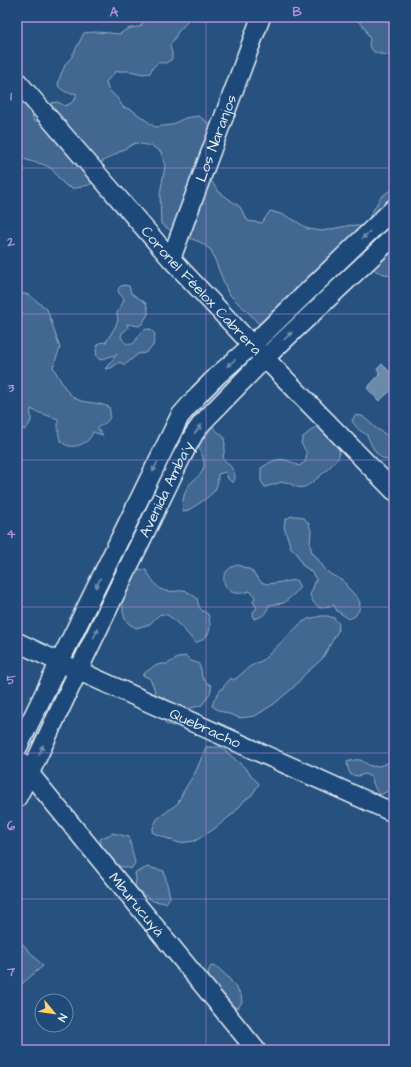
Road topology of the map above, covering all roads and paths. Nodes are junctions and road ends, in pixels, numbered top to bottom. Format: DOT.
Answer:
graph roads {
  1 [pos="261,17"];
  2 [pos="17,81"];
  3 [pos="394,208"];
  4 [pos="394,236"];
  5 [pos="172,258"];
  6 [pos="252,345"];
  7 [pos="265,358"];
  8 [pos="394,491"];
  9 [pos="17,642"];
  10 [pos="59,662"];
  11 [pos="78,671"];
  12 [pos="17,749"];
  13 [pos="17,758"];
  14 [pos="30,773"];
  15 [pos="17,798"];
  16 [pos="394,813"];
  17 [pos="256,1050"];
  1 -- 5 [label="street, Los Naranjos"];
  2 -- 5 [label="street, Coronel Féelox Cabrera"];
  3 -- 6 [label="street, Avenida Amba'y, one-way"];
  7 -- 4 [label="street, Avenida Amba'y, one-way"];
  5 -- 6 [label="street, Coronel Féelox Cabrera"];
  6 -- 7 [label="street, Coronel Féelox Cabrera"];
  6 -- 10 [label="street, Avenida Amba'y, one-way"];
  7 -- 8 [label="street, Coronel Féelox Cabrera"];
  11 -- 7 [label="street, Avenida Amba'y, one-way"];
  9 -- 10 [label="street, Quebracho"];
  10 -- 11 [label="street, Quebracho"];
  10 -- 12 [label="street, Avenida Amba'y"];
  14 -- 11 [label="street, Avenida Amba'y, one-way"];
  11 -- 16 [label="street, Quebracho"];
  13 -- 14 [label="street, Mburucuyá"];
  14 -- 15 [label="street, Avenida Amba'y"];
  14 -- 17 [label="street, Mburucuyá"];
}
